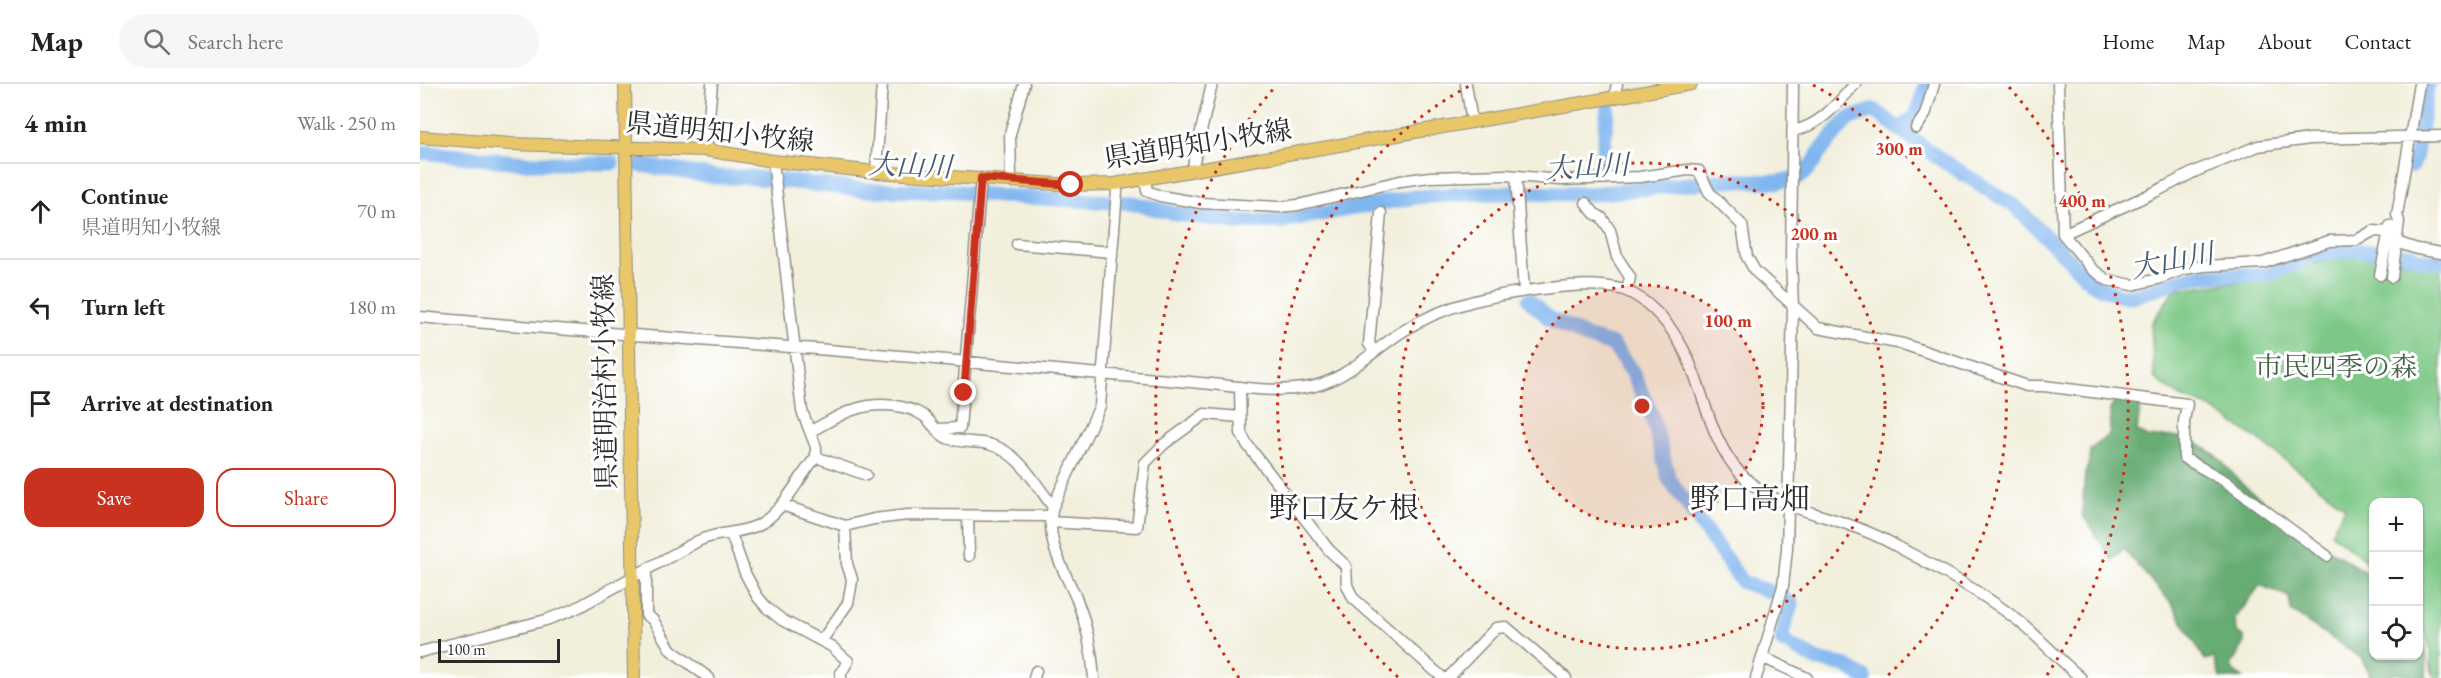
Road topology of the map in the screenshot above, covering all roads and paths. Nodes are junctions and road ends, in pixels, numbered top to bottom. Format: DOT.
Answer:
graph roads {
  1 [pos="625,84"];
  2 [pos="712,84"];
  3 [pos="882,84"];
  4 [pos="1024,84"];
  5 [pos="1212,84"];
  6 [pos="1466,84"];
  7 [pos="1617,84"];
  8 [pos="1691,84"];
  9 [pos="1793,84"];
  10 [pos="1855,84"];
  11 [pos="1934,84"];
  12 [pos="2058,84"];
  13 [pos="2419,84"];
  14 [pos="1614,98"];
  15 [pos="1472,122"];
  16 [pos="1916,128"];
  17 [pos="1793,131"];
  18 [pos="2417,136"];
  19 [pos="2441,136"];
  20 [pos="420,137"];
  21 [pos="626,146"];
  22 [pos="706,150"];
  23 [pos="773,165"];
  24 [pos="1192,170"];
  25 [pos="876,172"];
  26 [pos="1145,179"];
  27 [pos="1516,179"];
  28 [pos="981,180"];
  29 [pos="1011,180"];
  30 [pos="1116,188"];
  31 [pos="1586,203"];
  32 [pos="1381,213"];
  33 [pos="2397,215"];
  34 [pos="2388,232"];
  35 [pos="2063,234"];
  36 [pos="1017,244"];
  37 [pos="1113,247"];
  38 [pos="2390,251"];
  39 [pos="2441,253"];
  40 [pos="2380,275"];
  41 [pos="2392,277"];
  42 [pos="1524,291"];
  43 [pos="1627,291"];
  44 [pos="1793,307"];
  45 [pos="420,317"];
  46 [pos="628,335"];
  47 [pos="794,348"];
  48 [pos="1374,351"];
  49 [pos="966,362"];
  50 [pos="1103,375"];
  51 [pos="1240,387"];
  52 [pos="1240,417"];
  53 [pos="937,429"];
  54 [pos="810,431"];
  55 [pos="816,457"];
  56 [pos="866,475"];
  57 [pos="782,505"];
  58 [pos="1787,506"];
  59 [pos="1051,515"];
  60 [pos="968,517"];
  61 [pos="845,526"];
  62 [pos="731,534"];
  63 [pos="969,556"];
  64 [pos="2327,556"];
  65 [pos="646,571"];
  66 [pos="633,578"];
  67 [pos="822,640"];
  68 [pos="420,652"];
  69 [pos="1762,657"];
  70 [pos="634,678"];
  71 [pos="709,678"];
  72 [pos="841,678"];
  73 [pos="1094,678"];
  74 [pos="1443,678"];
  75 [pos="1448,678"];
  76 [pos="1566,678"];
  77 [pos="1756,678"];
  78 [pos="1808,678"];
  79 [pos="2081,678"];
  1 -- 21 [label="main road, 県道明治村小牧線"];
  2 -- 22 [label="street"];
  3 -- 25 [label="street"];
  4 -- 29 [label="street"];
  5 -- 24 [label="street"];
  6 -- 15 [label="street"];
  7 -- 14 [label="street"];
  8 -- 14 [label="main road, 県道明知小牧線"];
  9 -- 17 [label="street"];
  10 -- 17 [label="street"];
  11 -- 16 [label="street"];
  12 -- 35 [label="street"];
  13 -- 18 [label="street"];
  14 -- 15 [label="main road, 県道明知小牧線"];
  15 -- 24 [label="main road, 県道明知小牧線"];
  17 -- 44 [label="street"];
  18 -- 19 [label="street"];
  18 -- 33 [label="street"];
  18 -- 35 [label="street"];
  20 -- 21 [label="main road, 県道明知小牧線"];
  21 -- 22 [label="main road, 県道明知小牧線"];
  21 -- 46 [label="main road, 県道明治村小牧線"];
  22 -- 23 [label="main road, 県道明知小牧線"];
  23 -- 25 [label="main road, 県道明知小牧線"];
  23 -- 47 [label="street"];
  24 -- 26 [label="main road, 県道明知小牧線"];
  25 -- 28 [label="main road, 県道明知小牧線"];
  26 -- 27 [label="street"];
  26 -- 30 [label="main road, 県道明知小牧線"];
  27 -- 42 [label="street"];
  27 -- 44 [label="street"];
  28 -- 29 [label="main road, 県道明知小牧線"];
  28 -- 49 [label="street"];
  29 -- 30 [label="main road, 県道明知小牧線"];
  30 -- 37 [label="street"];
  31 -- 43 [label="street"];
  32 -- 48 [label="street"];
  33 -- 34 [label="street"];
  33 -- 38 [label="street"];
  34 -- 35 [label="street"];
  34 -- 38 [label="street"];
  36 -- 37 [label="street"];
  37 -- 50 [label="street"];
  38 -- 39 [label="street"];
  38 -- 40 [label="street"];
  38 -- 41 [label="street"];
  42 -- 43 [label="street"];
  42 -- 48 [label="street"];
  43 -- 58 [label="street"];
  44 -- 58 [label="street"];
  44 -- 64 [label="street"];
  45 -- 46 [label="street"];
  46 -- 47 [label="street"];
  46 -- 66 [label="main road, 県道明治村小牧線"];
  47 -- 49 [label="street"];
  47 -- 54 [label="street"];
  48 -- 51 [label="street"];
  49 -- 50 [label="street"];
  49 -- 53 [label="street"];
  50 -- 51 [label="street"];
  50 -- 59 [label="street"];
  51 -- 52 [label="street"];
  52 -- 59 [label="street"];
  52 -- 74 [label="street"];
  53 -- 54 [label="street"];
  53 -- 59 [label="street"];
  54 -- 55 [label="street"];
  55 -- 56 [label="street"];
  55 -- 57 [label="street"];
  57 -- 61 [label="street"];
  57 -- 62 [label="street"];
  58 -- 69 [label="street"];
  58 -- 79 [label="street"];
  59 -- 60 [label="street"];
  59 -- 73 [label="street"];
  60 -- 61 [label="street"];
  60 -- 63 [label="street"];
  61 -- 67 [label="street"];
  62 -- 65 [label="street"];
  62 -- 67 [label="street"];
  65 -- 66 [label="street"];
  65 -- 71 [label="street"];
  66 -- 68 [label="street"];
  66 -- 70 [label="main road, 県道明治村小牧線"];
  67 -- 72 [label="street"];
  69 -- 77 [label="street"];
  69 -- 78 [label="street"];
  75 -- 76 [label="street"];
}
